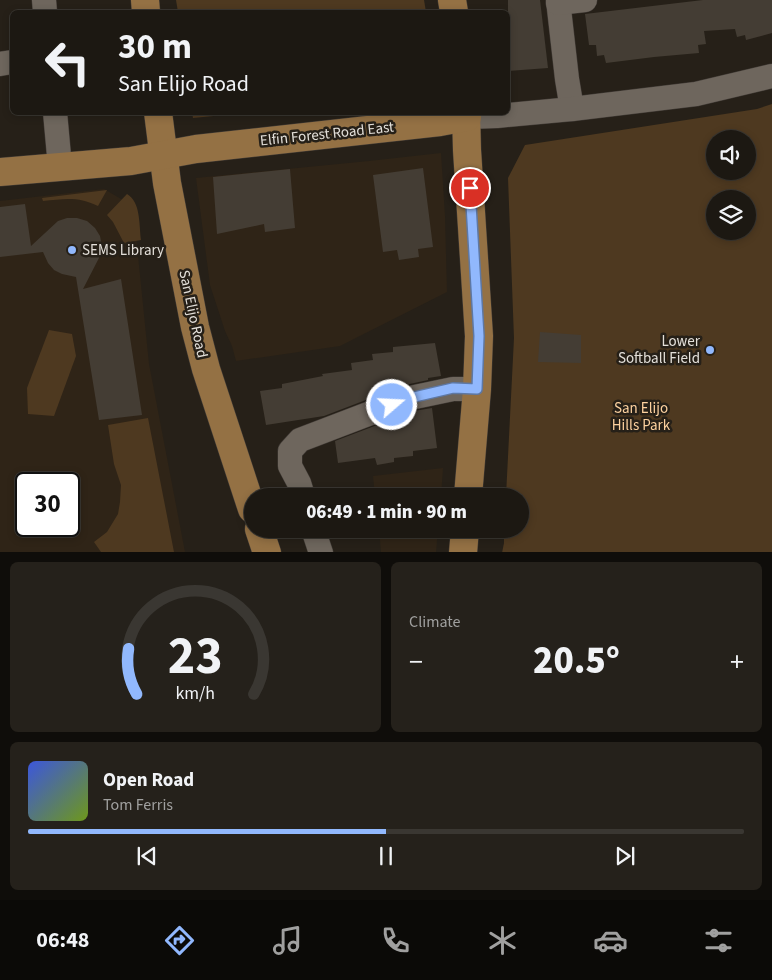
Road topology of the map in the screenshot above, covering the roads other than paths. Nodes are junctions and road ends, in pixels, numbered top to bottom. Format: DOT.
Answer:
graph roads {
  1 [pos="585,0"];
  2 [pos="558,2"];
  3 [pos="772,76"];
  4 [pos="572,109"];
  5 [pos="55,115"];
  6 [pos="158,115"];
  7 [pos="466,115"];
  8 [pos="508,115"];
  9 [pos="510,115"];
  10 [pos="164,154"];
  11 [pos="60,167"];
  12 [pos="0,172"];
  13 [pos="477,389"];
  14 [pos="245,488"];
  15 [pos="301,488"];
  16 [pos="469,488"];
  17 [pos="262,538"];
  18 [pos="317,538"];
  19 [pos="464,538"];
  20 [pos="267,552"];
  21 [pos="321,552"];
  22 [pos="463,552"];
  1 -- 2 [label="street"];
  2 -- 4 [label="street"];
  3 -- 4 [label="street, Elfin Forest Road East"];
  4 -- 9 [label="street, Elfin Forest Road East"];
  5 -- 11 [label="street"];
  6 -- 10 [label="main road, San Elijo Road"];
  7 -- 8 [label="street, Elfin Forest Road East"];
  7 -- 10 [label="main road, Elfin Forest Road East"];
  7 -- 13 [label="main road"];
  10 -- 11 [label="main road, Elfin Forest Road East"];
  10 -- 14 [label="main road, San Elijo Road"];
  11 -- 12 [label="main road, Elfin Forest Road East"];
  13 -- 15 [label="street"];
  13 -- 16 [label="main road"];
  17 -- 20 [label="main road"];
  18 -- 21 [label="street"];
  19 -- 22 [label="main road"];
}
